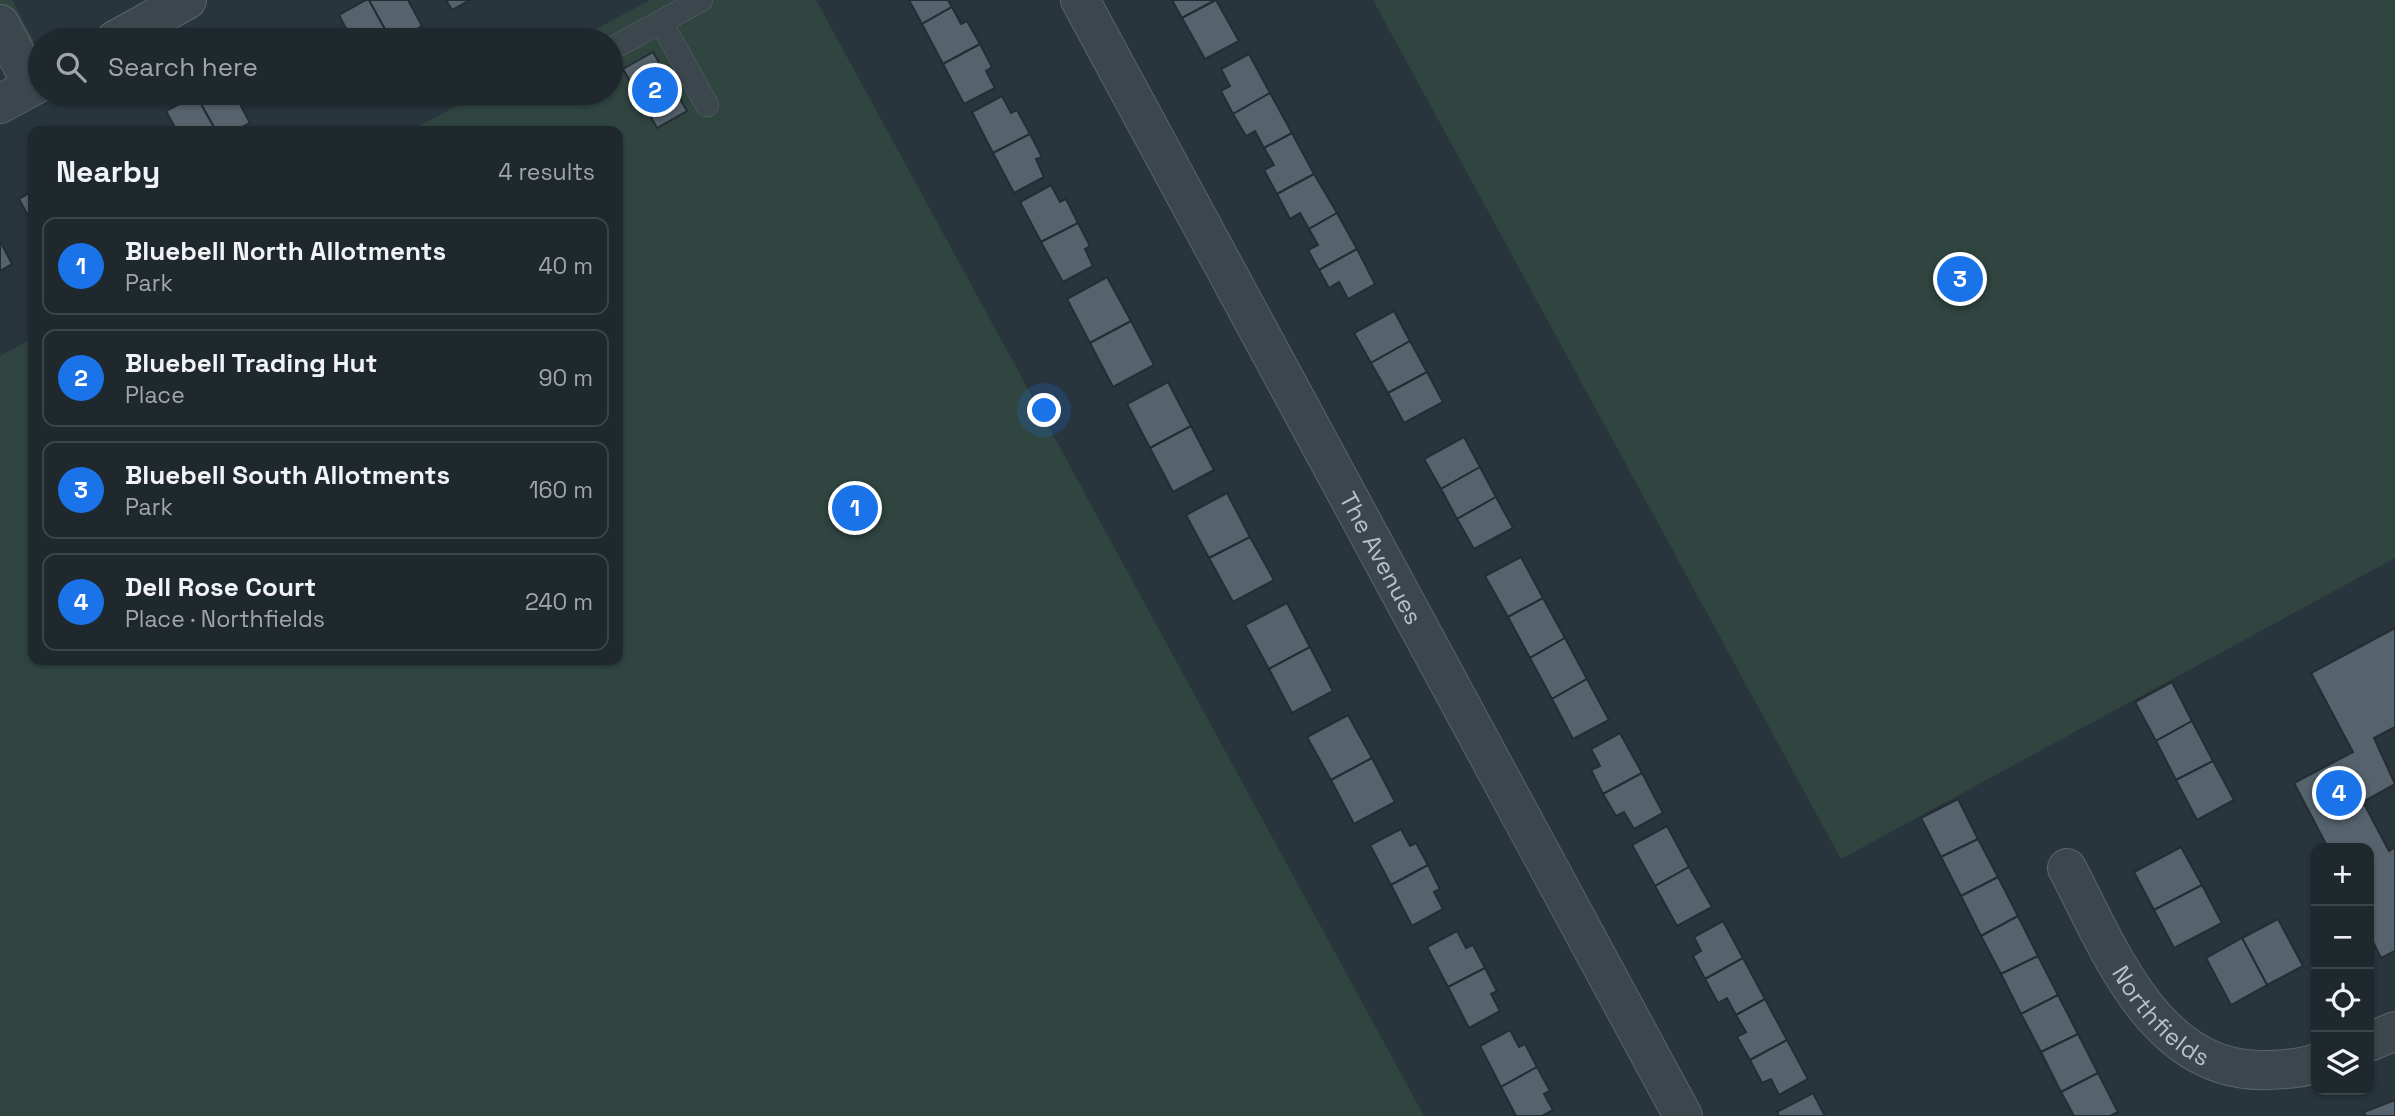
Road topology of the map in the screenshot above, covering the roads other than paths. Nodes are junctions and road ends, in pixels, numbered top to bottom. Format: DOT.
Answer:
graph roads {
  1 [pos="187,0"];
  2 [pos="701,0"];
  3 [pos="1080,0"];
  4 [pos="661,22"];
  5 [pos="0,24"];
  6 [pos="137,28"];
  7 [pos="623,43"];
  8 [pos="28,69"];
  9 [pos="28,89"];
  10 [pos="0,104"];
  11 [pos="707,105"];
  12 [pos="2067,868"];
  13 [pos="2311,1065"];
  14 [pos="1683,1116"];
  1 -- 6 [label="street"];
  2 -- 4 [label="lane"];
  3 -- 14 [label="street, The Avenues"];
  4 -- 7 [label="lane"];
  4 -- 11 [label="lane"];
  5 -- 8 [label="street"];
  9 -- 10 [label="street"];
  12 -- 13 [label="street, Northfields"];
}
